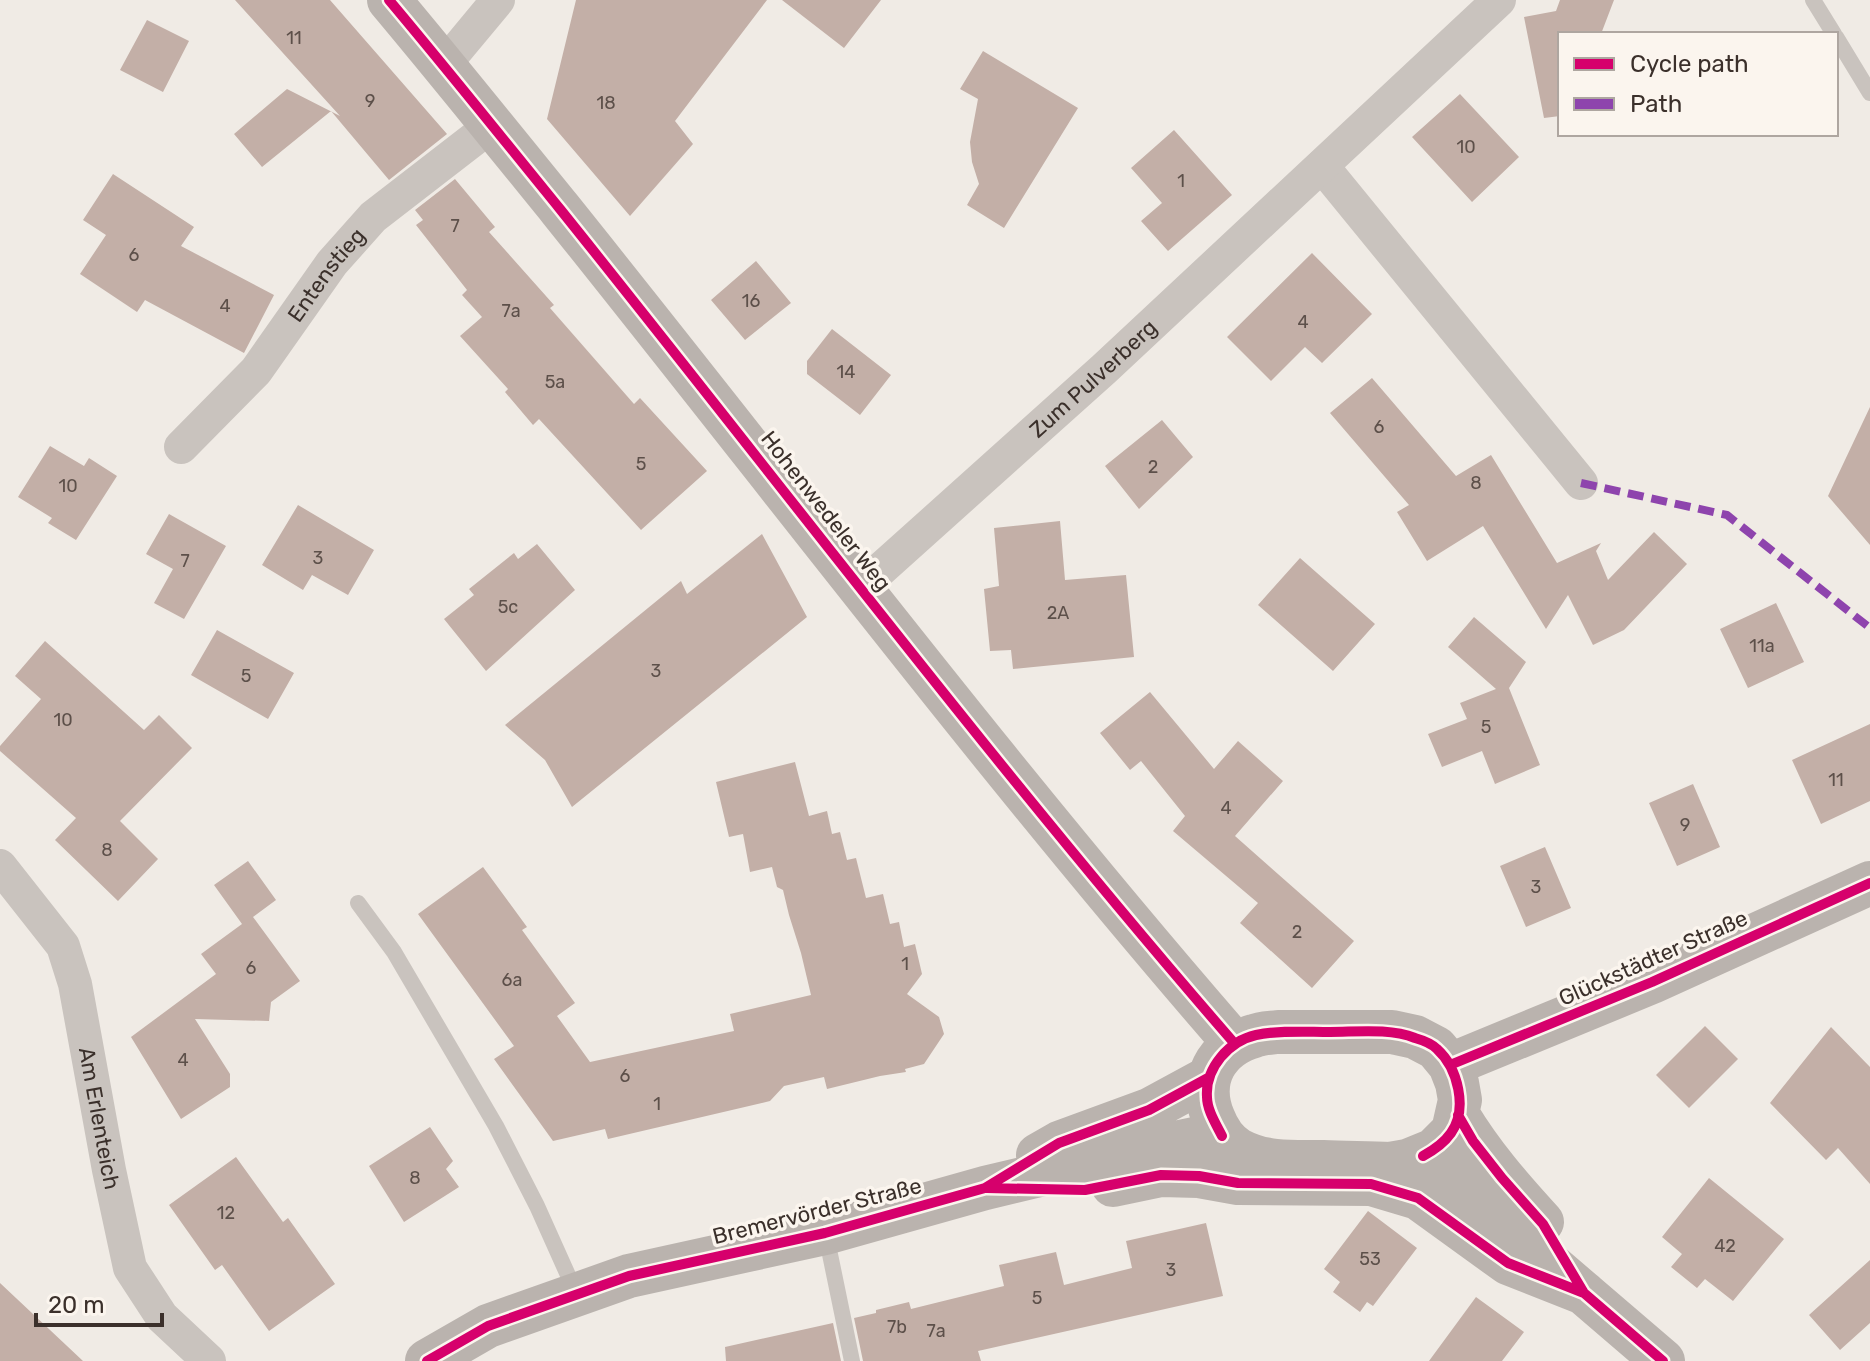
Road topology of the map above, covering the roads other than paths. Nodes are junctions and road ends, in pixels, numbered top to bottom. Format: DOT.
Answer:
graph roads {
  1 [pos="389,0"];
  2 [pos="498,0"];
  3 [pos="1499,0"];
  4 [pos="1813,0"];
  5 [pos="1833,32"];
  6 [pos="1838,41"];
  7 [pos="444,65"];
  8 [pos="1870,93"];
  9 [pos="492,125"];
  10 [pos="1322,166"];
  11 [pos="181,447"];
  12 [pos="1581,483"];
  13 [pos="861,587"];
  14 [pos="0,866"];
  15 [pos="1870,883"];
  16 [pos="358,903"];
  17 [pos="1235,1044"];
  18 [pos="1450,1065"];
  19 [pos="1208,1078"];
  20 [pos="1458,1115"];
  21 [pos="1222,1136"];
  22 [pos="1423,1156"];
  23 [pos="985,1188"];
  24 [pos="825,1233"];
  25 [pos="1584,1293"];
  26 [pos="576,1294"];
  27 [pos="209,1361"];
  28 [pos="427,1361"];
  29 [pos="852,1361"];
  30 [pos="1663,1361"];
  1 -- 7 [label="main road, Hohenwedeler Weg"];
  2 -- 7 [label="street"];
  3 -- 10 [label="street, Zum Pulverberg"];
  4 -- 5 [label="lane"];
  6 -- 8 [label="lane"];
  7 -- 9 [label="main road, Hohenwedeler Weg"];
  9 -- 11 [label="street, Entenstieg"];
  9 -- 13 [label="main road, Hohenwedeler Weg"];
  10 -- 12 [label="street"];
  10 -- 13 [label="street, Zum Pulverberg"];
  13 -- 17 [label="main road, Hohenwedeler Weg"];
  14 -- 27 [label="street, Am Erlenteich"];
  15 -- 18 [label="main road, Glückstädter Straße"];
  16 -- 26 [label="lane"];
  17 -- 18 [label="main road"];
  17 -- 19 [label="main road"];
  18 -- 20 [label="main road"];
  19 -- 21 [label="main road"];
  19 -- 23 [label="main road, Bremervörder Straße"];
  20 -- 22 [label="main road"];
  20 -- 25 [label="main road"];
  21 -- 22 [label="main road"];
  21 -- 23 [label="main road, Bremervörder Straße"];
  22 -- 25 [label="main road"];
  23 -- 24 [label="main road, Bremervörder Straße"];
  23 -- 25 [label="main road"];
  24 -- 26 [label="main road, Bremervörder Straße"];
  24 -- 29 [label="lane"];
  25 -- 30 [label="main road"];
  26 -- 28 [label="main road, Bremervörder Straße"];
}
